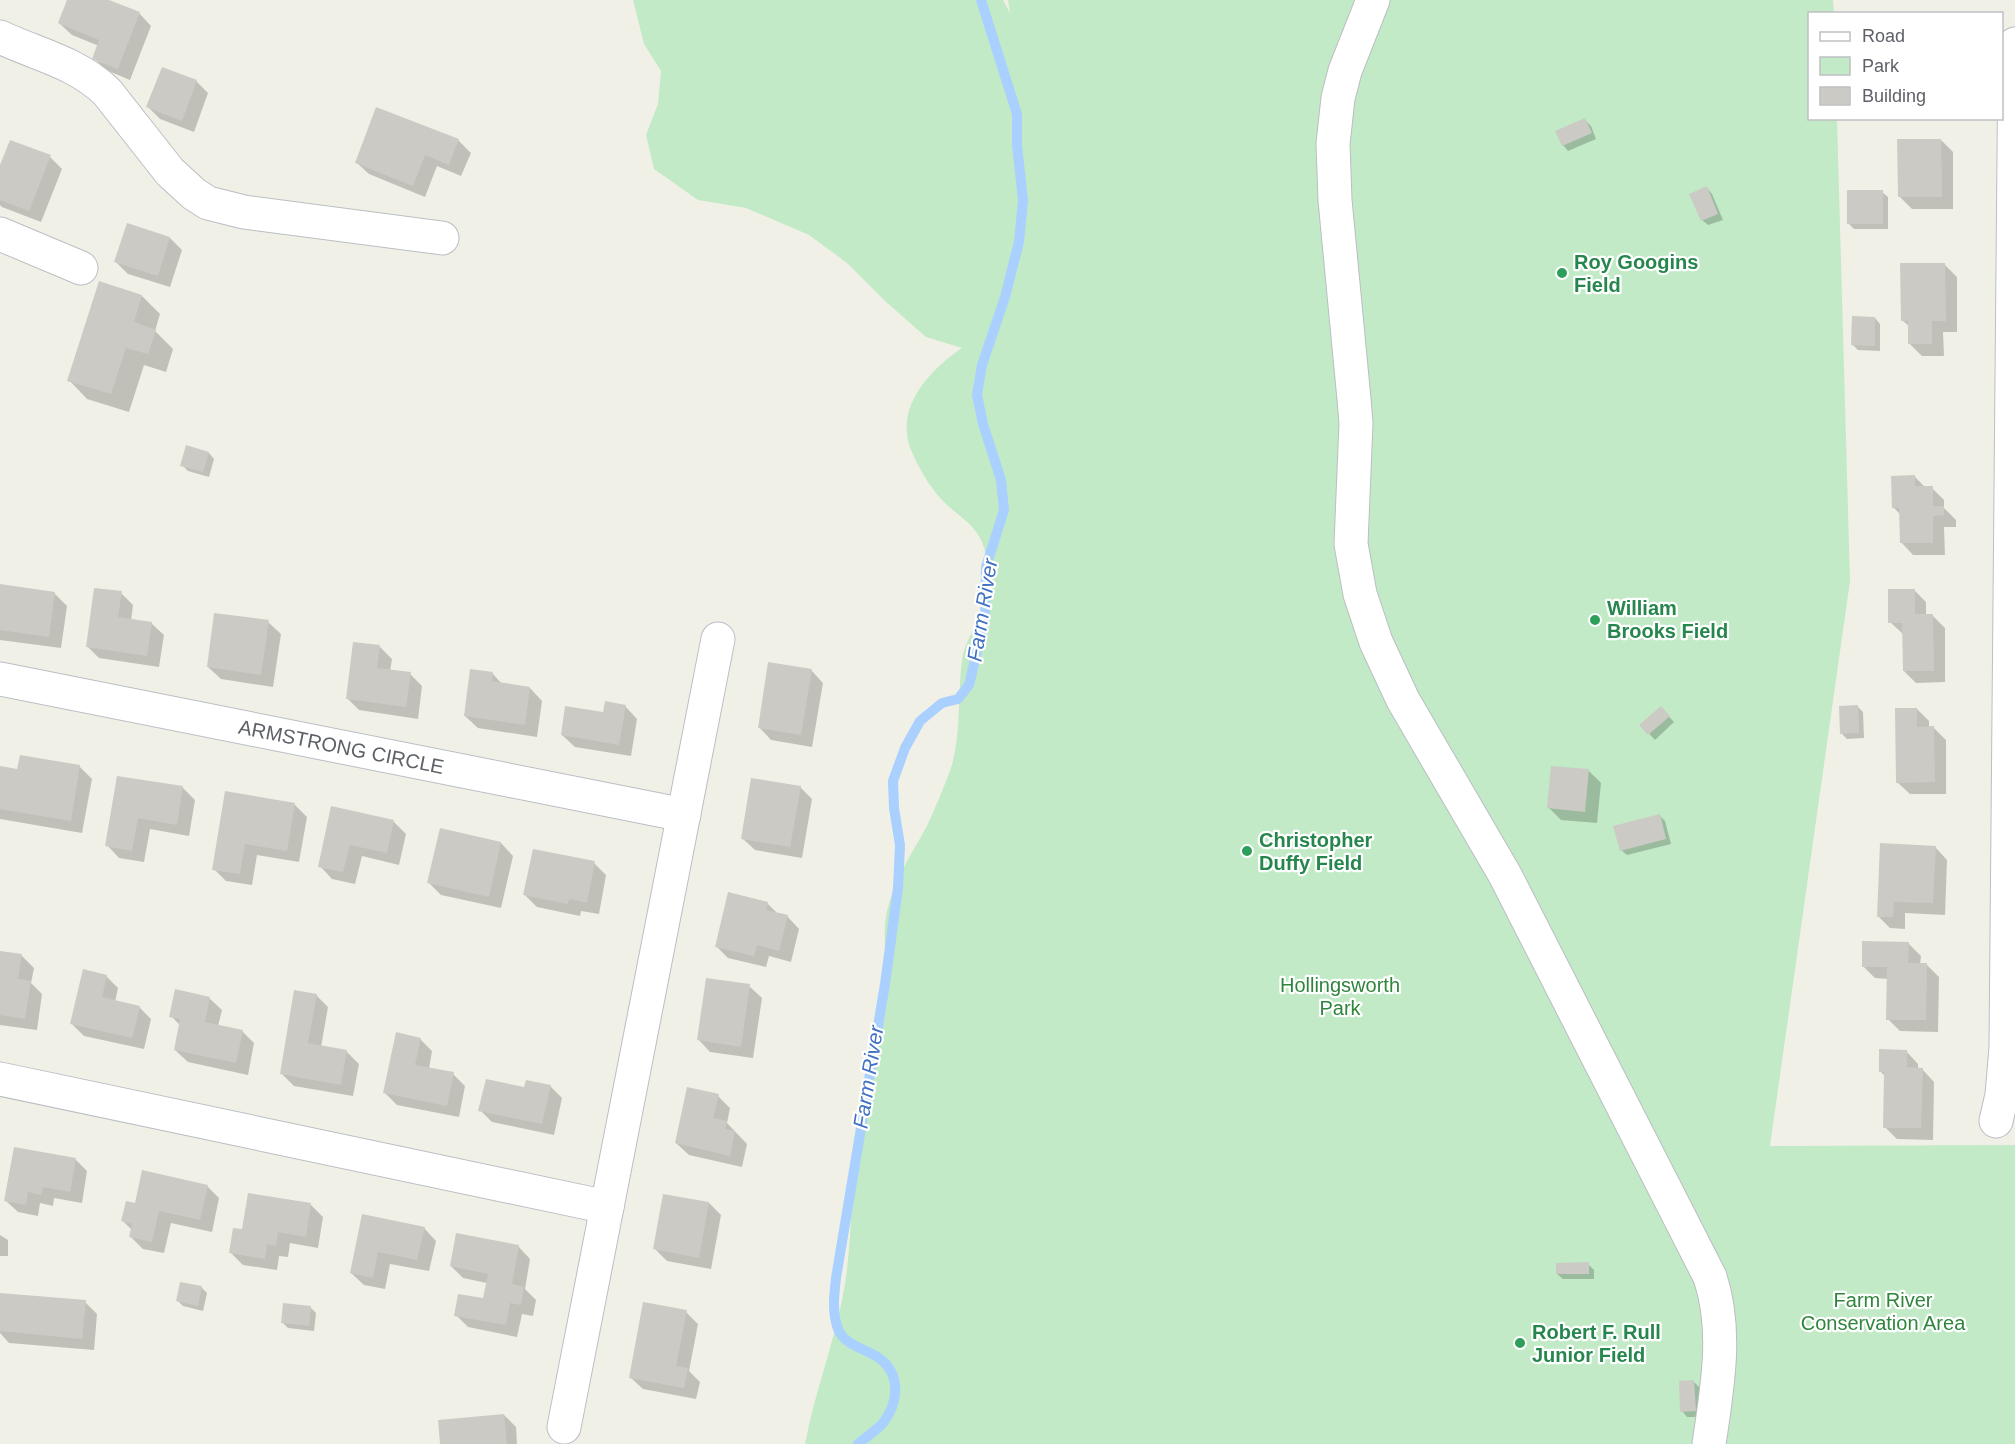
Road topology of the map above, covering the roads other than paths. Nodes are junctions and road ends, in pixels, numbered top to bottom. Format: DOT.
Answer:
graph roads {
  1 [pos="1373,0"];
  2 [pos="0,37"];
  3 [pos="2015,44"];
  4 [pos="0,234"];
  5 [pos="442,238"];
  6 [pos="81,268"];
  7 [pos="718,639"];
  8 [pos="0,679"];
  9 [pos="684,815"];
  10 [pos="0,1079"];
  11 [pos="1996,1121"];
  12 [pos="607,1207"];
  13 [pos="564,1426"];
  14 [pos="1709,1444"];
  1 -- 14 [label="street"];
  2 -- 5 [label="street"];
  3 -- 11 [label="street"];
  4 -- 6 [label="street"];
  7 -- 9 [label="street"];
  8 -- 9 [label="street, ARMSTRONG CIRCLE"];
  9 -- 12 [label="street"];
  10 -- 12 [label="street"];
  12 -- 13 [label="street"];
}
